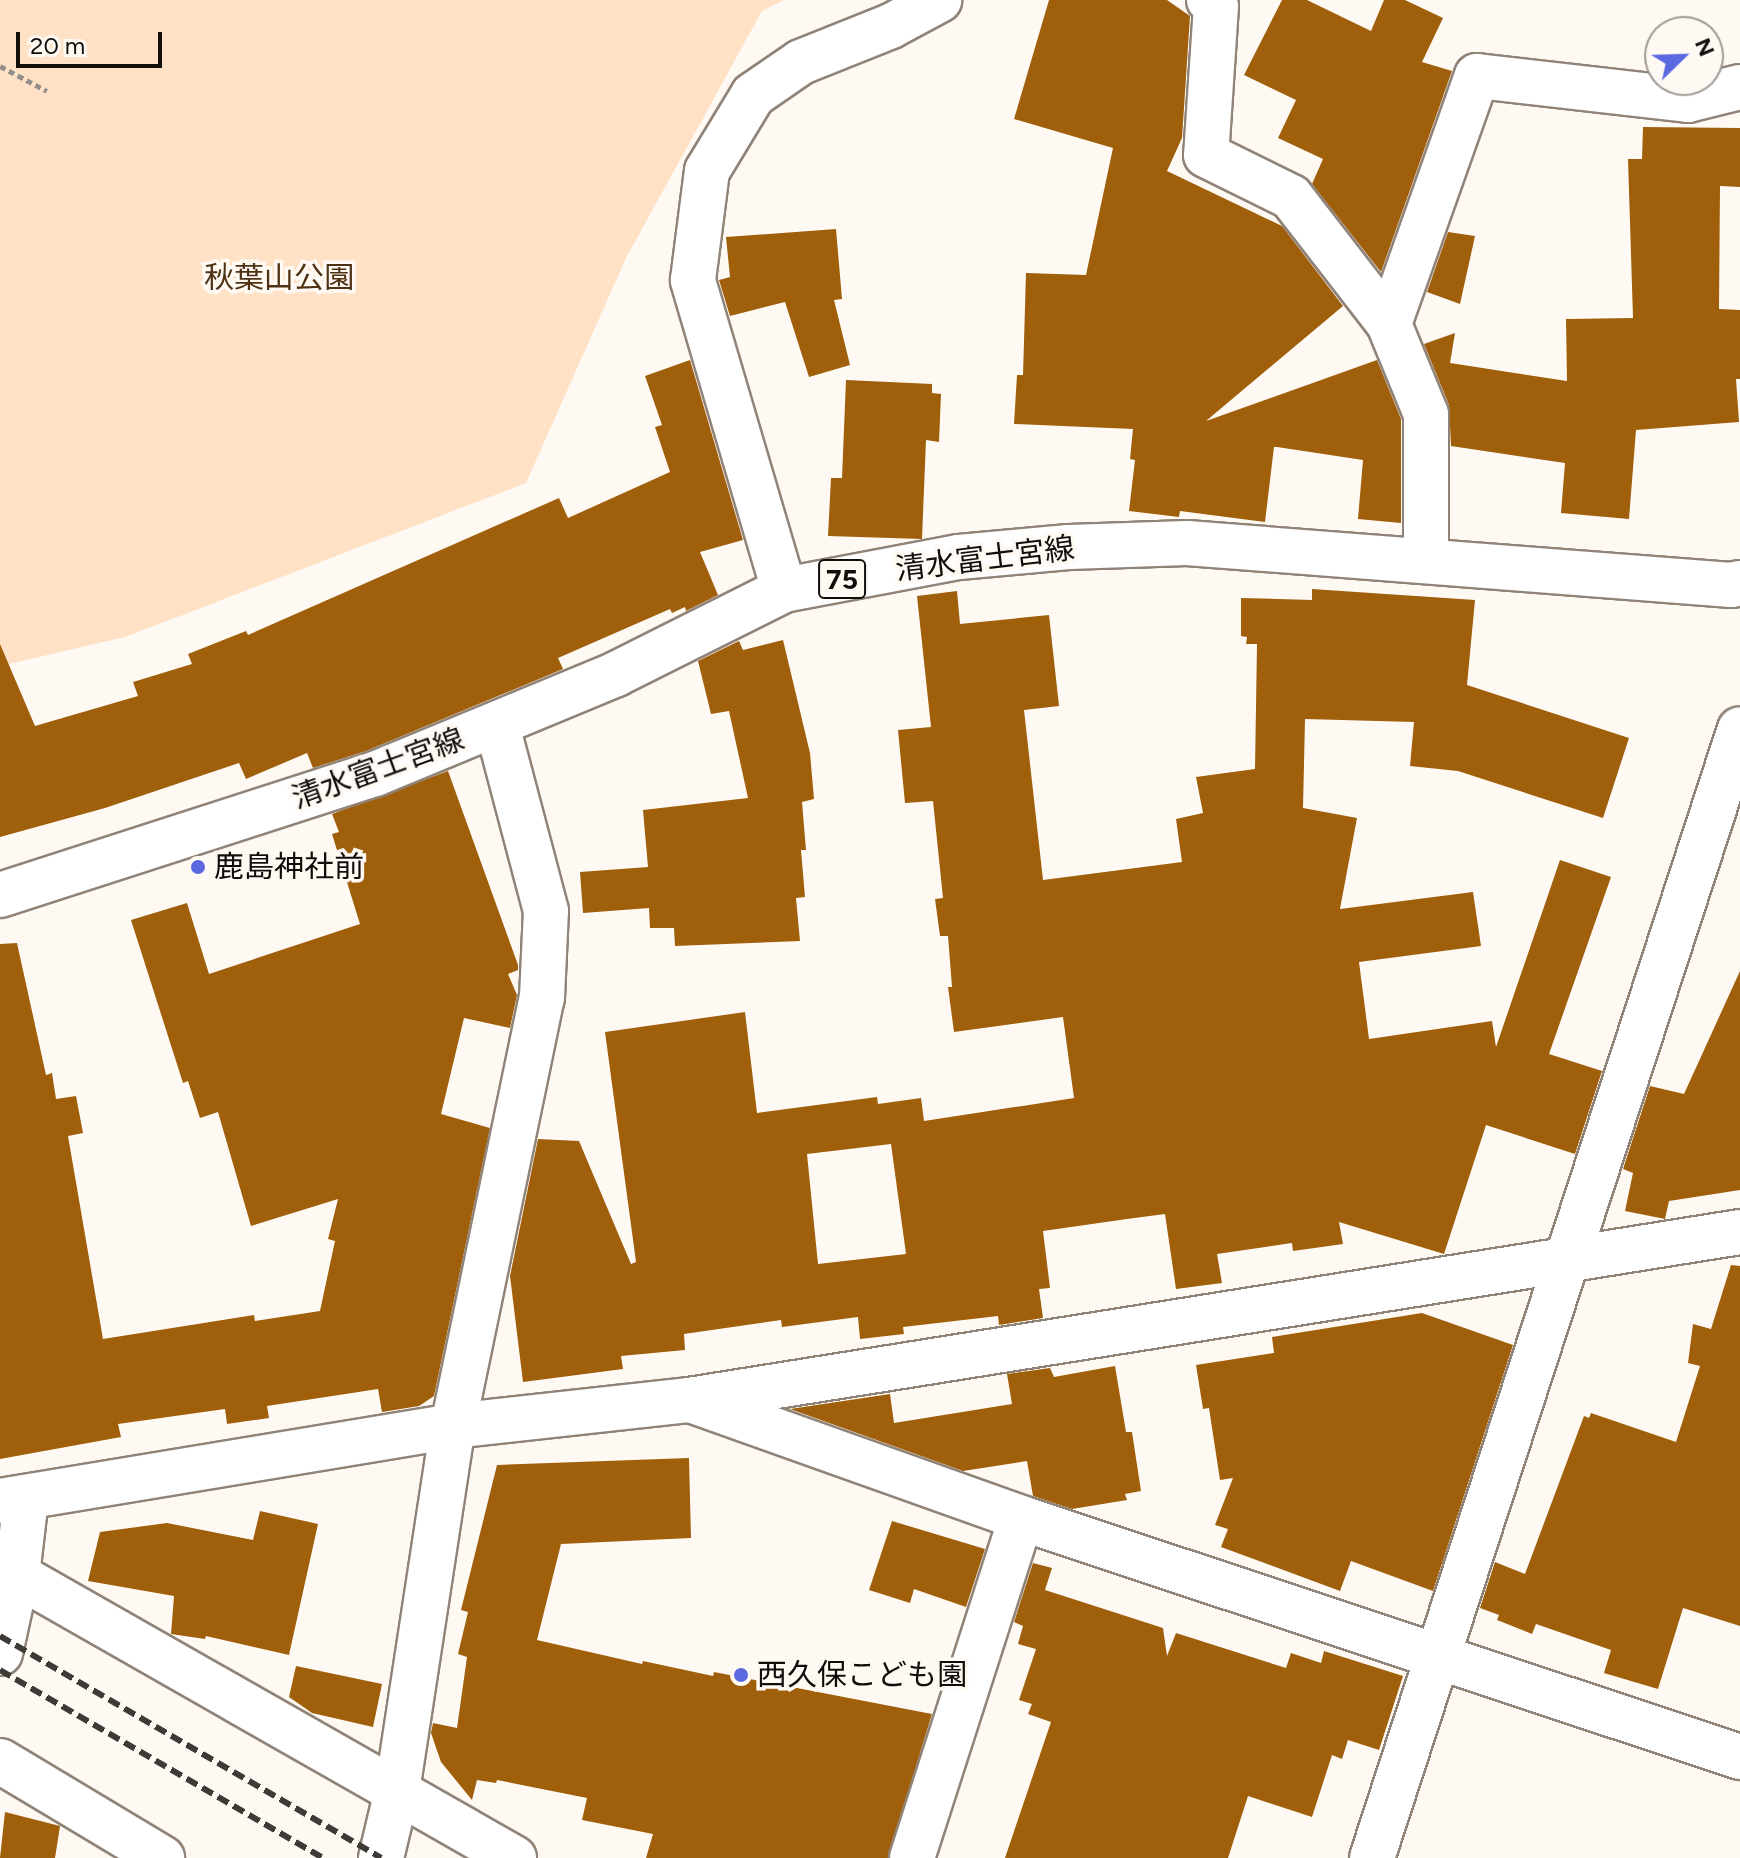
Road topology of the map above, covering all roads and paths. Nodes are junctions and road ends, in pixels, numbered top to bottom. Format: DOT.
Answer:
graph roads {
  1 [pos="939,0"];
  2 [pos="1209,0"];
  3 [pos="0,66"];
  4 [pos="1740,87"];
  5 [pos="47,91"];
  6 [pos="1389,324"];
  7 [pos="1426,559"];
  8 [pos="1740,583"];
  9 [pos="784,590"];
  10 [pos="497,725"];
  11 [pos="1740,729"];
  12 [pos="1734,773"];
  13 [pos="0,895"];
  14 [pos="1740,1232"];
  15 [pos="1568,1258"];
  16 [pos="689,1400"];
  17 [pos="453,1426"];
  18 [pos="13,1499"];
  19 [pos="1021,1518"];
  20 [pos="17,1575"];
  21 [pos="0,1653"];
  22 [pos="1440,1655"];
  23 [pos="1740,1757"];
  24 [pos="0,1761"];
  25 [pos="397,1791"];
  26 [pos="162,1858"];
  27 [pos="381,1858"];
  28 [pos="514,1858"];
  29 [pos="912,1858"];
  30 [pos="1372,1858"];
  1 -- 9 [label="street"];
  2 -- 6 [label="street"];
  3 -- 5 [label="path"];
  4 -- 6 [label="street"];
  6 -- 7 [label="street"];
  7 -- 8 [label="street, 清水富士宮線 / 75"];
  7 -- 9 [label="street, 清水富士宮線 / 75"];
  9 -- 10 [label="street, 清水富士宮線 / 75"];
  10 -- 13 [label="street, 清水富士宮線 / 75"];
  10 -- 17 [label="street"];
  11 -- 12 [label="street"];
  12 -- 15 [label="street"];
  14 -- 15 [label="street"];
  15 -- 16 [label="street"];
  15 -- 22 [label="street"];
  16 -- 17 [label="street"];
  16 -- 19 [label="street"];
  17 -- 18 [label="street"];
  17 -- 25 [label="street"];
  18 -- 20 [label="street"];
  19 -- 22 [label="street"];
  19 -- 29 [label="street"];
  20 -- 21 [label="street"];
  20 -- 25 [label="street"];
  22 -- 23 [label="street"];
  22 -- 30 [label="street"];
  24 -- 26 [label="street"];
  25 -- 27 [label="street"];
  25 -- 28 [label="street"];
}
